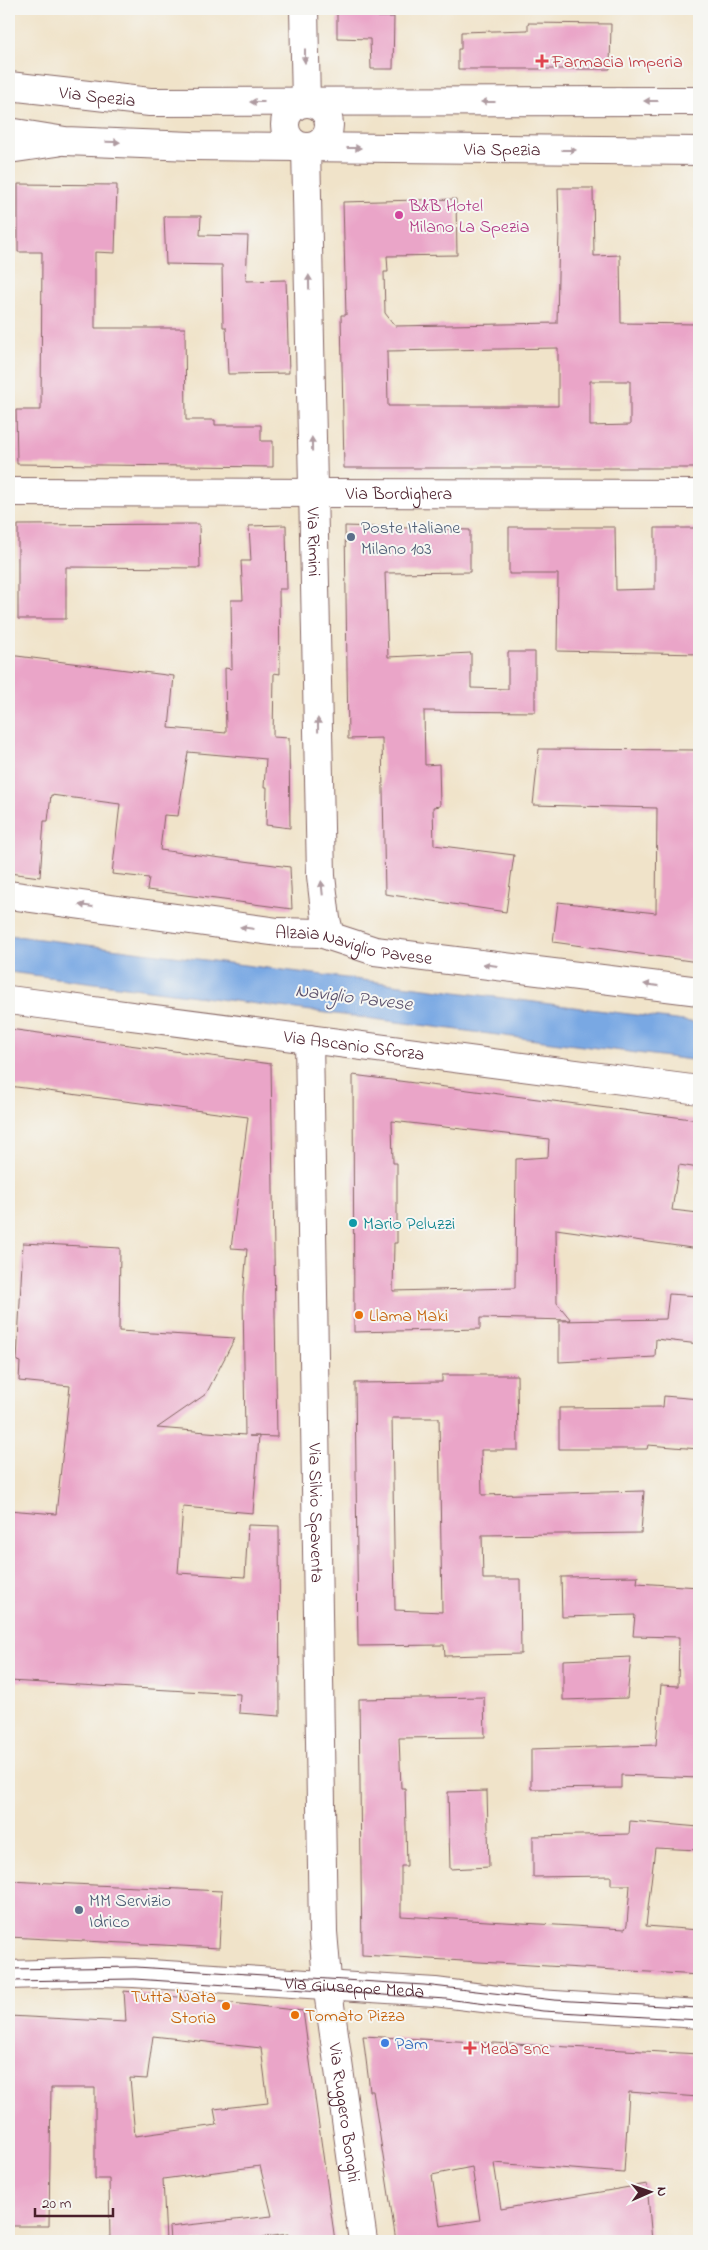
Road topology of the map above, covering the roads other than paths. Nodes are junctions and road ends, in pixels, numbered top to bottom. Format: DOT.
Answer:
graph roads {
  1 [pos="304,9"];
  2 [pos="9,86"];
  3 [pos="699,100"];
  4 [pos="306,102"];
  5 [pos="9,132"];
  6 [pos="65,140"];
  7 [pos="306,147"];
  8 [pos="9,150"];
  9 [pos="699,151"];
  10 [pos="9,492"];
  11 [pos="313,493"];
  12 [pos="699,494"];
  13 [pos="9,895"];
  14 [pos="330,936"];
  15 [pos="699,991"];
  16 [pos="9,1000"];
  17 [pos="309,1039"];
  18 [pos="699,1090"];
  19 [pos="9,1975"];
  20 [pos="327,1985"];
  21 [pos="699,2014"];
  22 [pos="363,2241"];
  1 -- 4 [label="street, one-way"];
  4 -- 2 [label="street, Via Spezia, one-way"];
  3 -- 4 [label="street, Via Spezia, one-way"];
  4 -- 7 [label="street"];
  5 -- 6 [label="street, Via Spezia"];
  6 -- 7 [label="street, Via Spezia, one-way"];
  6 -- 8 [label="street, Via Spezia"];
  7 -- 9 [label="street, Via Spezia, one-way"];
  11 -- 7 [label="street, Via Rimini, one-way"];
  10 -- 11 [label="street, Via Bordighera"];
  11 -- 12 [label="street, Via Bordighera"];
  14 -- 11 [label="street, Via Rimini, one-way"];
  14 -- 13 [label="street, Alzaia Naviglio Pavese, one-way"];
  15 -- 14 [label="street, Alzaia Naviglio Pavese, one-way"];
  16 -- 17 [label="street, Via Ascanio Sforza"];
  17 -- 18 [label="street, Via Ascanio Sforza"];
  17 -- 20 [label="street, Via Silvio Spaventa"];
  19 -- 20 [label="street, Via Giuseppe Meda"];
  20 -- 21 [label="street, Via Giuseppe Meda"];
  20 -- 22 [label="street, Via Ruggero Bonghi"];
}
